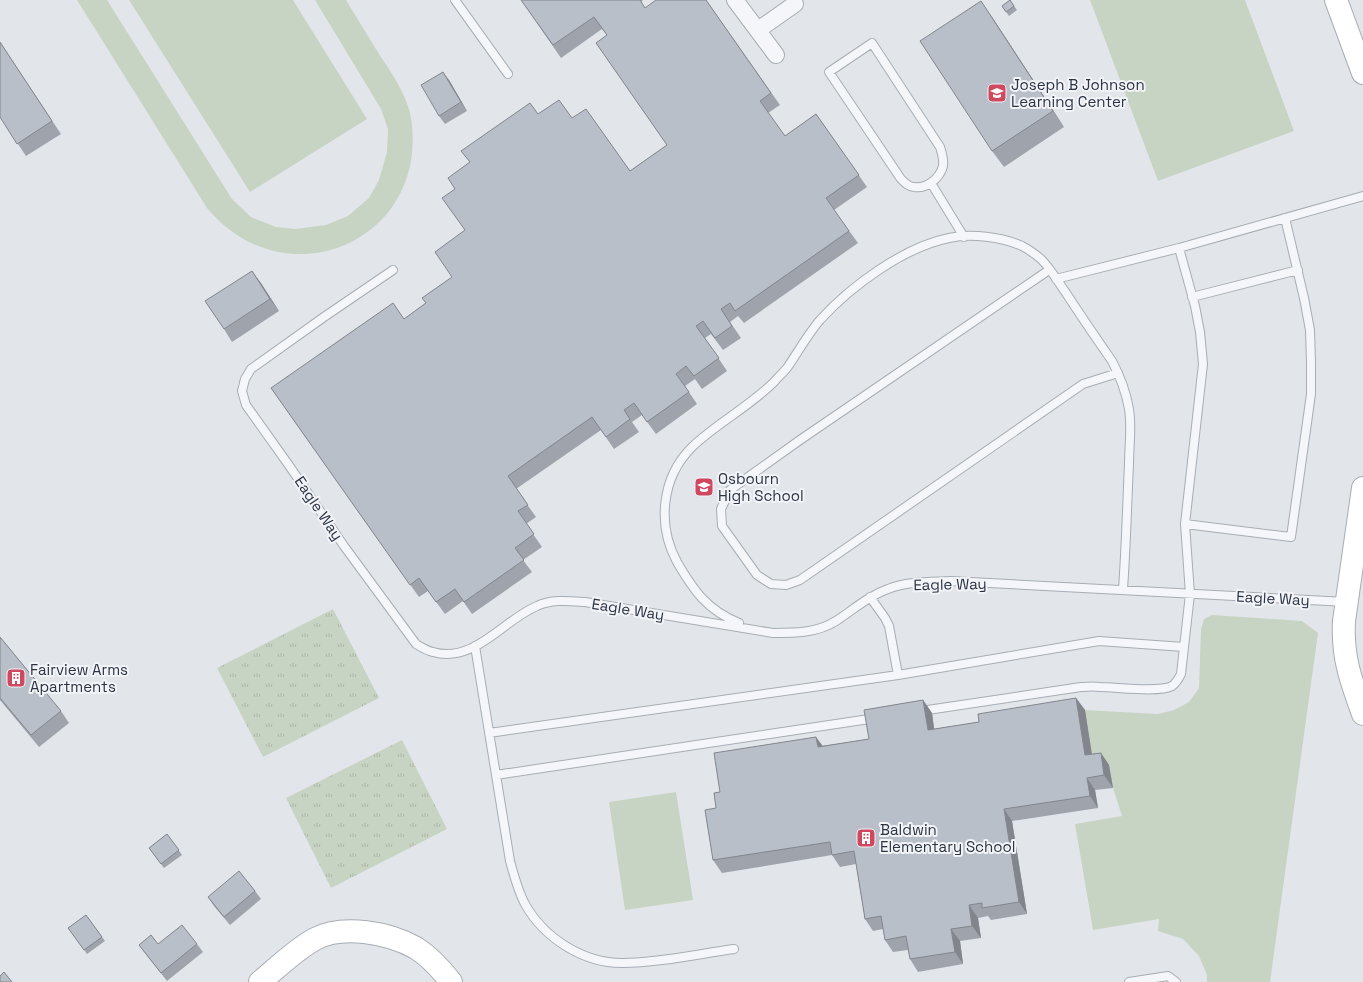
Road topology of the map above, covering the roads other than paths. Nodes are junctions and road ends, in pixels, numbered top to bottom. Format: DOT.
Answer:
graph roads {
  1 [pos="454,0"];
  2 [pos="735,0"];
  3 [pos="1336,0"];
  4 [pos="795,4"];
  5 [pos="758,30"];
  6 [pos="776,55"];
  7 [pos="1363,73"];
  8 [pos="508,74"];
  9 [pos="931,183"];
  10 [pos="1363,196"];
  11 [pos="1285,218"];
  12 [pos="964,236"];
  13 [pos="1179,248"];
  14 [pos="393,270"];
  15 [pos="1049,270"];
  16 [pos="1298,270"];
  17 [pos="1056,279"];
  18 [pos="1192,297"];
  19 [pos="1118,373"];
  20 [pos="1363,488"];
  21 [pos="1185,524"];
  22 [pos="1123,589"];
  23 [pos="1190,594"];
  24 [pos="870,596"];
  25 [pos="1347,602"];
  26 [pos="750,628"];
  27 [pos="475,646"];
  28 [pos="1184,647"];
  29 [pos="898,675"];
  30 [pos="915,712"];
  31 [pos="1363,714"];
  32 [pos="883,717"];
  33 [pos="489,733"];
  34 [pos="496,775"];
  35 [pos="734,949"];
  36 [pos="260,982"];
  37 [pos="451,982"];
  38 [pos="1129,982"];
  39 [pos="1176,982"];
  1 -- 8 [label="lane"];
  2 -- 5 [label="street"];
  3 -- 7 [label="street"];
  4 -- 5 [label="street"];
  5 -- 6 [label="street"];
  9 -- 9 [label="lane"];
  9 -- 12 [label="lane"];
  10 -- 11 [label="lane"];
  11 -- 13 [label="lane"];
  11 -- 16 [label="lane"];
  12 -- 15 [label="lane"];
  12 -- 26 [label="lane"];
  13 -- 17 [label="lane"];
  13 -- 18 [label="lane"];
  14 -- 27 [label="lane, Eagle Way"];
  15 -- 17 [label="lane"];
  15 -- 19 [label="lane"];
  16 -- 18 [label="lane"];
  16 -- 21 [label="lane"];
  17 -- 19 [label="lane"];
  18 -- 21 [label="lane"];
  19 -- 22 [label="lane"];
  20 -- 25 [label="street"];
  21 -- 23 [label="lane"];
  22 -- 23 [label="lane, Eagle Way"];
  22 -- 24 [label="lane, Eagle Way"];
  23 -- 25 [label="lane, Eagle Way"];
  23 -- 28 [label="lane"];
  24 -- 26 [label="lane, Eagle Way"];
  24 -- 29 [label="lane"];
  25 -- 31 [label="street"];
  26 -- 27 [label="lane, Eagle Way"];
  27 -- 33 [label="lane"];
  28 -- 29 [label="lane"];
  28 -- 30 [label="lane"];
  29 -- 33 [label="lane"];
  32 -- 34 [label="lane"];
  33 -- 34 [label="lane"];
  34 -- 35 [label="lane"];
  36 -- 37 [label="street"];
  38 -- 39 [label="lane"];
}
